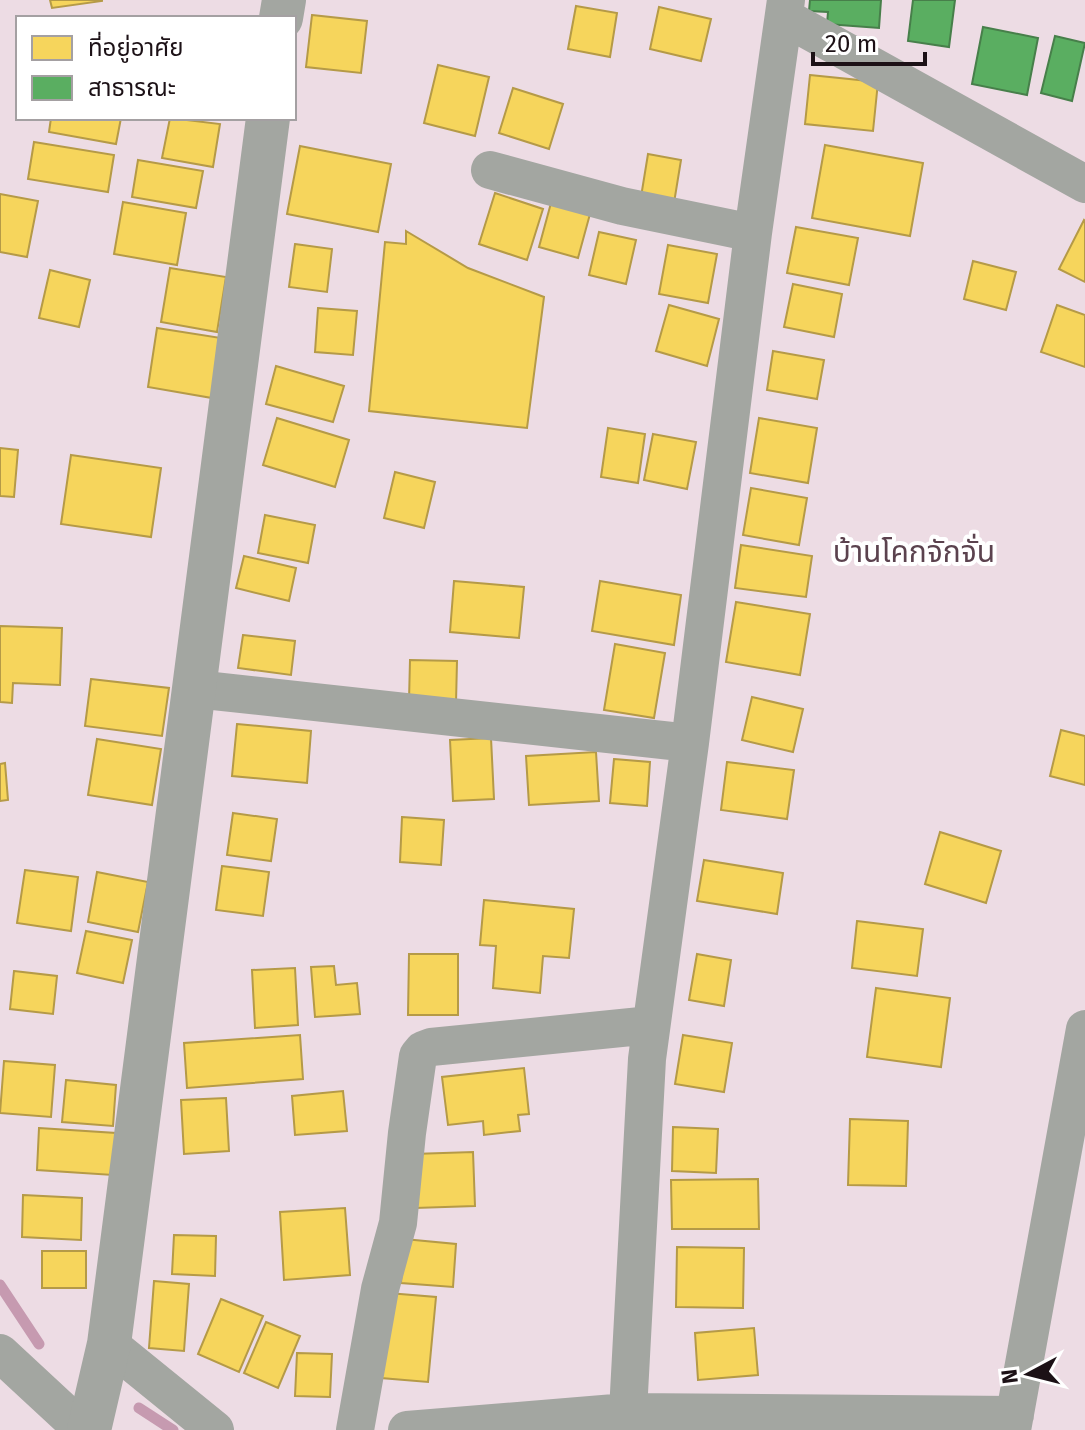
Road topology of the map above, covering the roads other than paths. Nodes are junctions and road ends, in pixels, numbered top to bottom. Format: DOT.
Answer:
graph roads {
  1 [pos="785,8"];
  2 [pos="268,120"];
  3 [pos="490,170"];
  4 [pos="1085,184"];
  5 [pos="753,233"];
  6 [pos="195,689"];
  7 [pos="690,743"];
  8 [pos="651,1025"];
  9 [pos="1085,1029"];
  10 [pos="109,1344"];
  11 [pos="0,1353"];
  12 [pos="627,1421"];
  13 [pos="1013,1422"];
  14 [pos="83,1430"];
  15 [pos="89,1430"];
  16 [pos="215,1430"];
  17 [pos="355,1430"];
  18 [pos="407,1430"];
  1 -- 4 [label="street"];
  1 -- 5 [label="street"];
  2 -- 6 [label="street"];
  3 -- 5 [label="street"];
  5 -- 7 [label="street"];
  6 -- 7 [label="street"];
  6 -- 10 [label="street"];
  7 -- 8 [label="street"];
  8 -- 12 [label="street"];
  8 -- 17 [label="street"];
  9 -- 13 [label="street"];
  10 -- 15 [label="street"];
  10 -- 16 [label="street"];
  11 -- 14 [label="street"];
  12 -- 13 [label="street"];
  12 -- 18 [label="street"];
}
